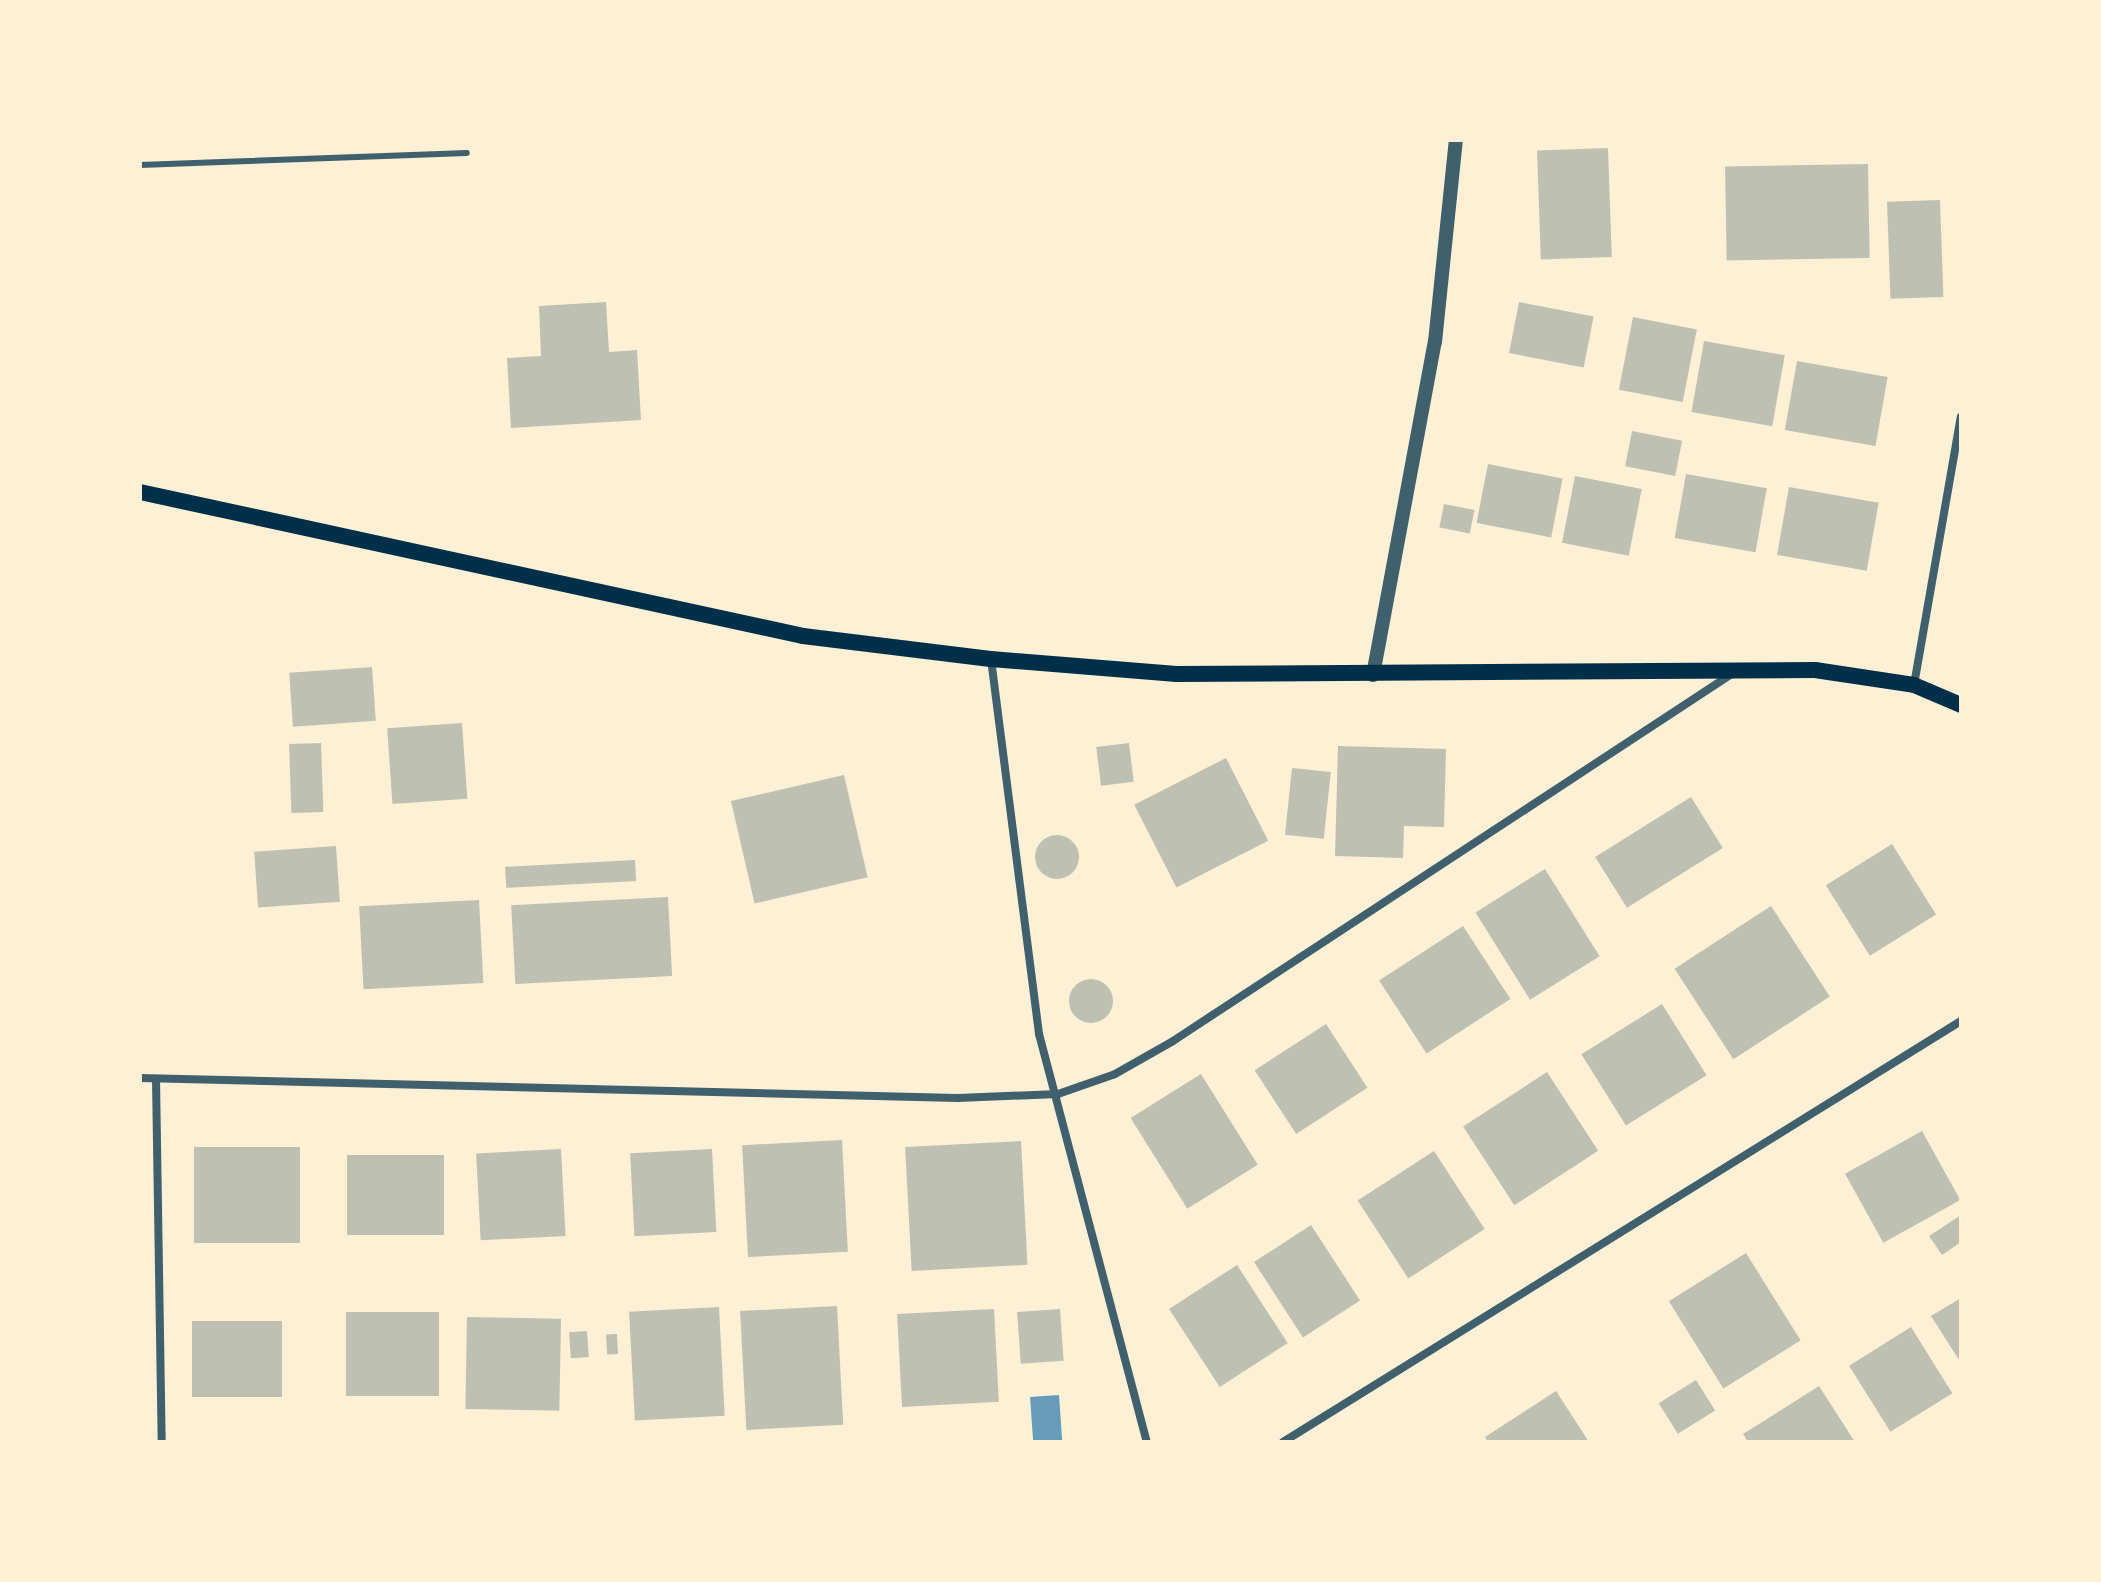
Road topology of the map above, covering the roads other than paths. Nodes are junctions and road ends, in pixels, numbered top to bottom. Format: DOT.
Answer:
graph roads {
  1 [pos="1456,140"];
  2 [pos="467,153"];
  3 [pos="140,165"];
  4 [pos="1961,417"];
  5 [pos="140,492"];
  6 [pos="991,659"];
  7 [pos="1737,670"];
  8 [pos="1373,675"];
  9 [pos="1914,685"];
  10 [pos="1961,705"];
  11 [pos="1961,1021"];
  12 [pos="140,1078"];
  13 [pos="156,1079"];
  14 [pos="1058,1094"];
  15 [pos="162,1442"];
  16 [pos="1147,1442"];
  17 [pos="1283,1442"];
  1 -- 8 [label="street"];
  2 -- 3 [label="lane"];
  4 -- 9 [label="street"];
  5 -- 6 [label="main road"];
  6 -- 8 [label="main road"];
  6 -- 14 [label="street"];
  7 -- 8 [label="main road"];
  7 -- 9 [label="main road"];
  7 -- 14 [label="street"];
  9 -- 10 [label="main road"];
  11 -- 17 [label="street"];
  12 -- 13 [label="street"];
  13 -- 14 [label="street"];
  13 -- 15 [label="street"];
  14 -- 16 [label="street"];
}
